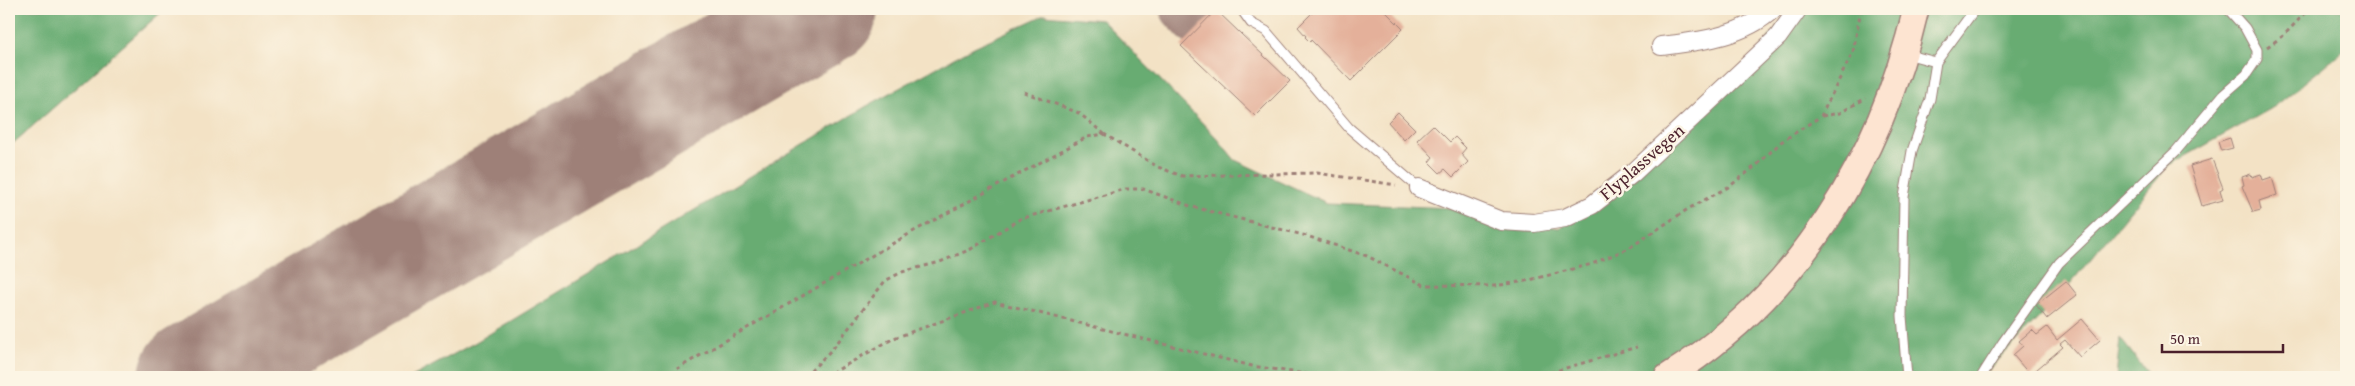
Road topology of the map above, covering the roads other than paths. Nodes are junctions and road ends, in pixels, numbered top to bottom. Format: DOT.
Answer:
graph roads {
  1 [pos="1241,9"];
  2 [pos="1773,9"];
  3 [pos="1798,9"];
  4 [pos="1916,9"];
  5 [pos="1975,9"];
  6 [pos="2228,9"];
  7 [pos="1274,29"];
  8 [pos="1264,30"];
  9 [pos="1661,46"];
  10 [pos="1906,54"];
  11 [pos="1936,62"];
  12 [pos="1419,188"];
  13 [pos="1667,377"];
  14 [pos="1908,377"];
  15 [pos="1981,377"];
  1 -- 8 [label="lane"];
  2 -- 9 [label="street"];
  3 -- 12 [label="street, Flyplassvegen"];
  4 -- 10 [label="main road"];
  5 -- 11 [label="lane"];
  6 -- 15 [label="lane"];
  7 -- 8 [label="lane"];
  8 -- 12 [label="lane"];
  10 -- 11 [label="lane"];
  10 -- 13 [label="main road"];
  11 -- 14 [label="lane"];
}
